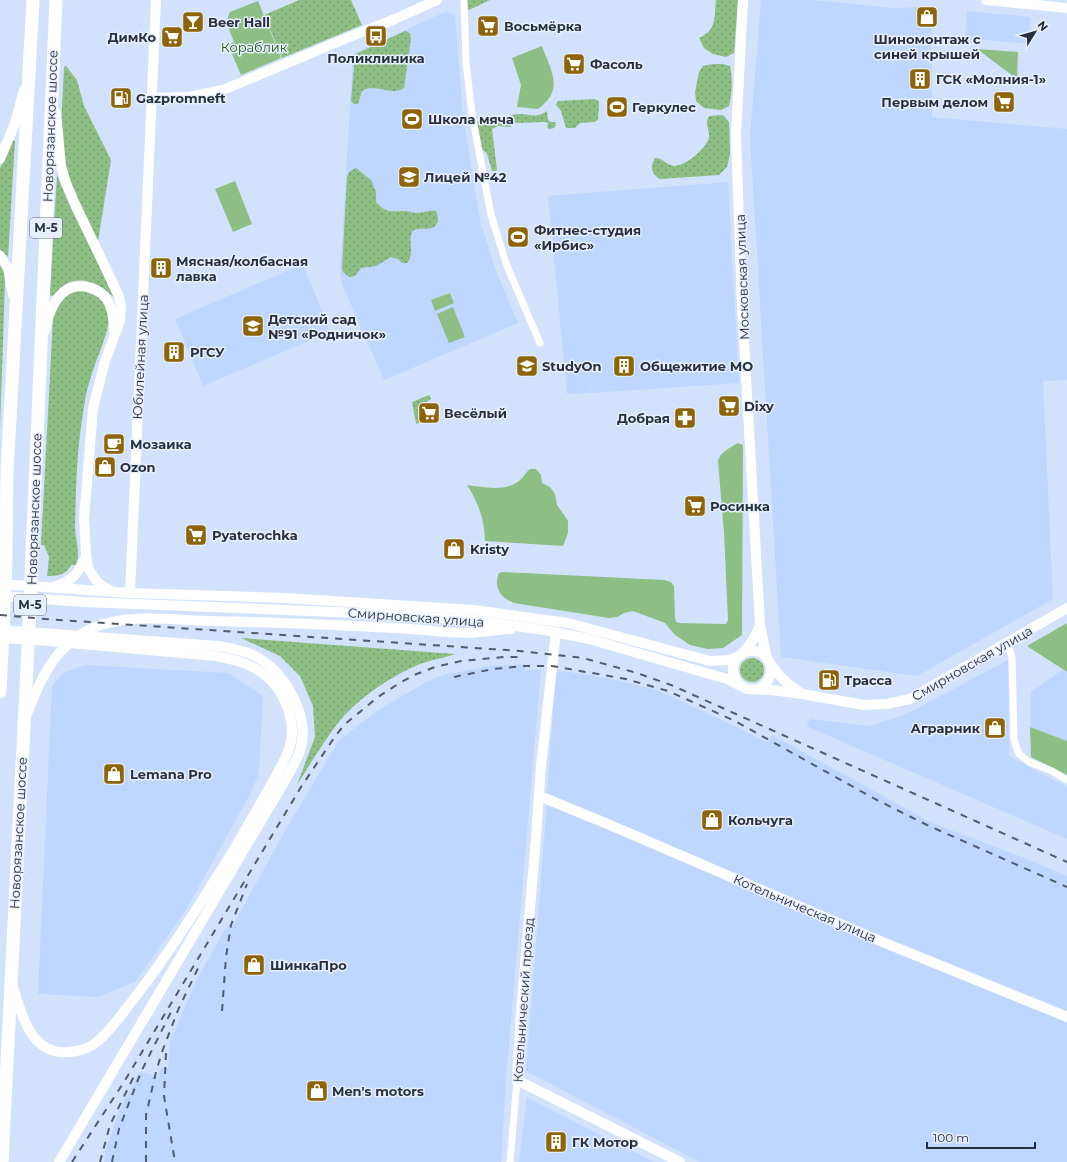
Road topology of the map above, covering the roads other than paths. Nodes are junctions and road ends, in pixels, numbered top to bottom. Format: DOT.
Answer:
graph roads {
  1 [pos="33,0"];
  2 [pos="56,0"];
  3 [pos="156,0"];
  4 [pos="437,0"];
  5 [pos="464,0"];
  6 [pos="743,0"];
  7 [pos="986,0"];
  8 [pos="1067,8"];
  9 [pos="31,55"];
  10 [pos="52,94"];
  11 [pos="152,98"];
  12 [pos="0,159"];
  13 [pos="0,256"];
  14 [pos="16,317"];
  15 [pos="114,338"];
  16 [pos="540,343"];
  17 [pos="40,362"];
  18 [pos="86,556"];
  19 [pos="0,584"];
  20 [pos="52,588"];
  21 [pos="114,592"];
  22 [pos="130,593"];
  23 [pos="0,596"];
  24 [pos="1067,608"];
  25 [pos="760,625"];
  26 [pos="531,627"];
  27 [pos="0,630"];
  28 [pos="556,632"];
  29 [pos="1,642"];
  30 [pos="1007,643"];
  31 [pos="739,656"];
  32 [pos="769,661"];
  33 [pos="739,684"];
  34 [pos="757,689"];
  35 [pos="0,692"];
  36 [pos="802,694"];
  37 [pos="24,721"];
  38 [pos="547,721"];
  39 [pos="1067,780"];
  40 [pos="544,798"];
  41 [pos="536,838"];
  42 [pos="11,982"];
  43 [pos="1067,1017"];
  44 [pos="517,1080"];
  45 [pos="61,1158"];
  46 [pos="2,1162"];
  47 [pos="510,1162"];
  48 [pos="680,1162"];
  1 -- 9 [label="highway, Новорязанское шоссе / М-5"];
  2 -- 10 [label="highway, Новорязанское шоссе / М-5"];
  3 -- 11 [label="main road, Юбилейная улица"];
  4 -- 11 [label="main road"];
  5 -- 16 [label="street"];
  6 -- 25 [label="main road, Московская улица"];
  7 -- 8 [label="main road"];
  9 -- 12 [label="main road, М-5"];
  9 -- 14 [label="highway, Новорязанское шоссе / М-5"];
  10 -- 15 [label="main road, М-5"];
  10 -- 17 [label="highway, Новорязанское шоссе / М-5"];
  11 -- 22 [label="main road, Юбилейная улица"];
  13 -- 14 [label="main road, М-5"];
  14 -- 29 [label="highway, Новорязанское шоссе / М-5"];
  15 -- 17 [label="main road, М-5"];
  15 -- 18 [label="main road, М-5"];
  17 -- 37 [label="highway, Новорязанское шоссе / М-5"];
  18 -- 20 [label="main road, М-5"];
  18 -- 21 [label="main road, М-5"];
  19 -- 20 [label="main road, Смирновская улица"];
  20 -- 21 [label="main road, Смирновская улица"];
  21 -- 22 [label="main road, Смирновская улица"];
  22 -- 31 [label="main road, Смирновская улица"];
  23 -- 26 [label="main road, Смирновская улица"];
  24 -- 30 [label="main road, Смирновская улица"];
  25 -- 31 [label="main road"];
  25 -- 32 [label="main road, Московская улица"];
  26 -- 28 [label="main road, Смирновская улица"];
  26 -- 37 [label="main road, М-5"];
  27 -- 45 [label="main road, М-5"];
  28 -- 33 [label="main road, Смирновская улица"];
  28 -- 38 [label="main road, Котельнический проезд"];
  29 -- 35 [label="highway, Новорязанское шоссе / М-5"];
  29 -- 42 [label="main road, М-5"];
  30 -- 36 [label="main road, Смирновская улица"];
  30 -- 39 [label="street"];
  31 -- 32 [label="main road, Смирновская улица"];
  31 -- 33 [label="main road"];
  32 -- 34 [label="main road"];
  32 -- 36 [label="main road, Смирновская улица"];
  33 -- 34 [label="main road, Смирновская улица"];
  34 -- 36 [label="main road, Смирновская улица"];
  37 -- 42 [label="highway, Новорязанское шоссе / М-5"];
  38 -- 40 [label="main road, Котельнический проезд"];
  38 -- 41 [label="main road, Котельнический проезд"];
  40 -- 41 [label="main road, Котельнический проезд"];
  40 -- 43 [label="main road, Котельническая улица"];
  41 -- 44 [label="main road, Котельнический проезд"];
  42 -- 46 [label="highway, Новорязанское шоссе / М-5"];
  44 -- 47 [label="street, Котельнический проезд"];
  44 -- 48 [label="main road"];
}
